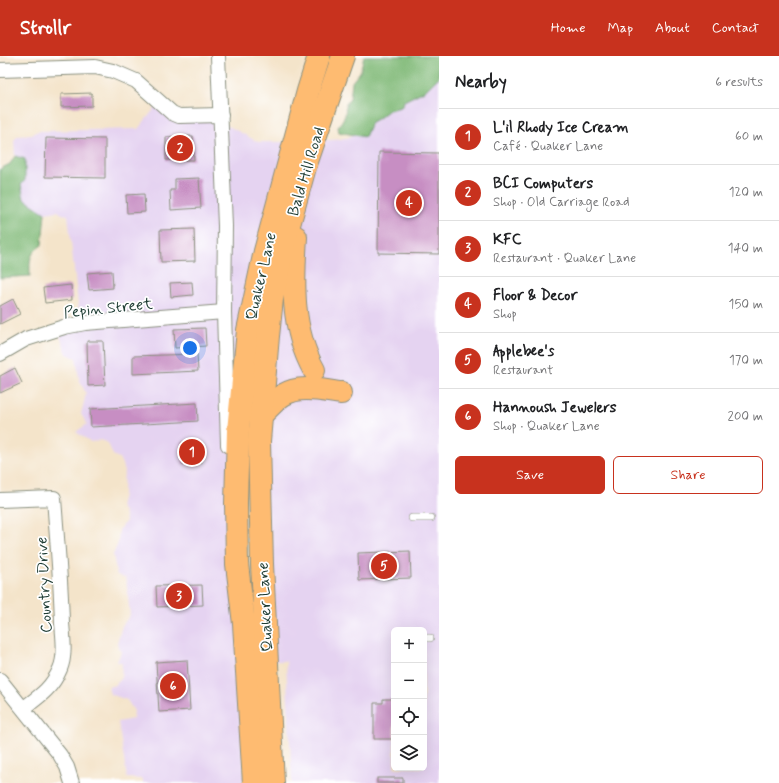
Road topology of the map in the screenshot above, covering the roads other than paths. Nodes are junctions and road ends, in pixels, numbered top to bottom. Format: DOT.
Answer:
graph roads {
  1 [pos="218,56"];
  2 [pos="319,56"];
  3 [pos="343,56"];
  4 [pos="0,70"];
  5 [pos="221,115"];
  6 [pos="299,188"];
  7 [pos="224,312"];
  8 [pos="268,336"];
  9 [pos="0,354"];
  10 [pos="314,370"];
  11 [pos="341,393"];
  12 [pos="260,416"];
  13 [pos="0,500"];
  14 [pos="236,503"];
  15 [pos="412,518"];
  16 [pos="431,518"];
  17 [pos="237,564"];
  18 [pos="262,564"];
  19 [pos="0,680"];
  20 [pos="24,708"];
  21 [pos="72,783"];
  22 [pos="254,783"];
  23 [pos="273,783"];
  1 -- 5 [label="street, Quaker Lane"];
  2 -- 14 [label="main road, Quaker Lane"];
  3 -- 6 [label="main road, Bald Hill Road"];
  4 -- 5 [label="street"];
  5 -- 7 [label="street, Quaker Lane"];
  6 -- 8 [label="main road, Bald Hill Road"];
  6 -- 10 [label="main road"];
  7 -- 9 [label="street, Pepin Street"];
  7 -- 14 [label="street, Quaker Lane"];
  8 -- 12 [label="main road, Quaker Lane"];
  11 -- 12 [label="main road"];
  12 -- 18 [label="main road, Quaker Lane"];
  13 -- 20 [label="street, Country Drive"];
  14 -- 17 [label="main road, Quaker Lane"];
  15 -- 16 [label="lane"];
  17 -- 18 [label="main road"];
  17 -- 22 [label="main road, Quaker Lane"];
  18 -- 23 [label="main road, Quaker Lane"];
  19 -- 20 [label="street"];
  20 -- 21 [label="street"];
}
